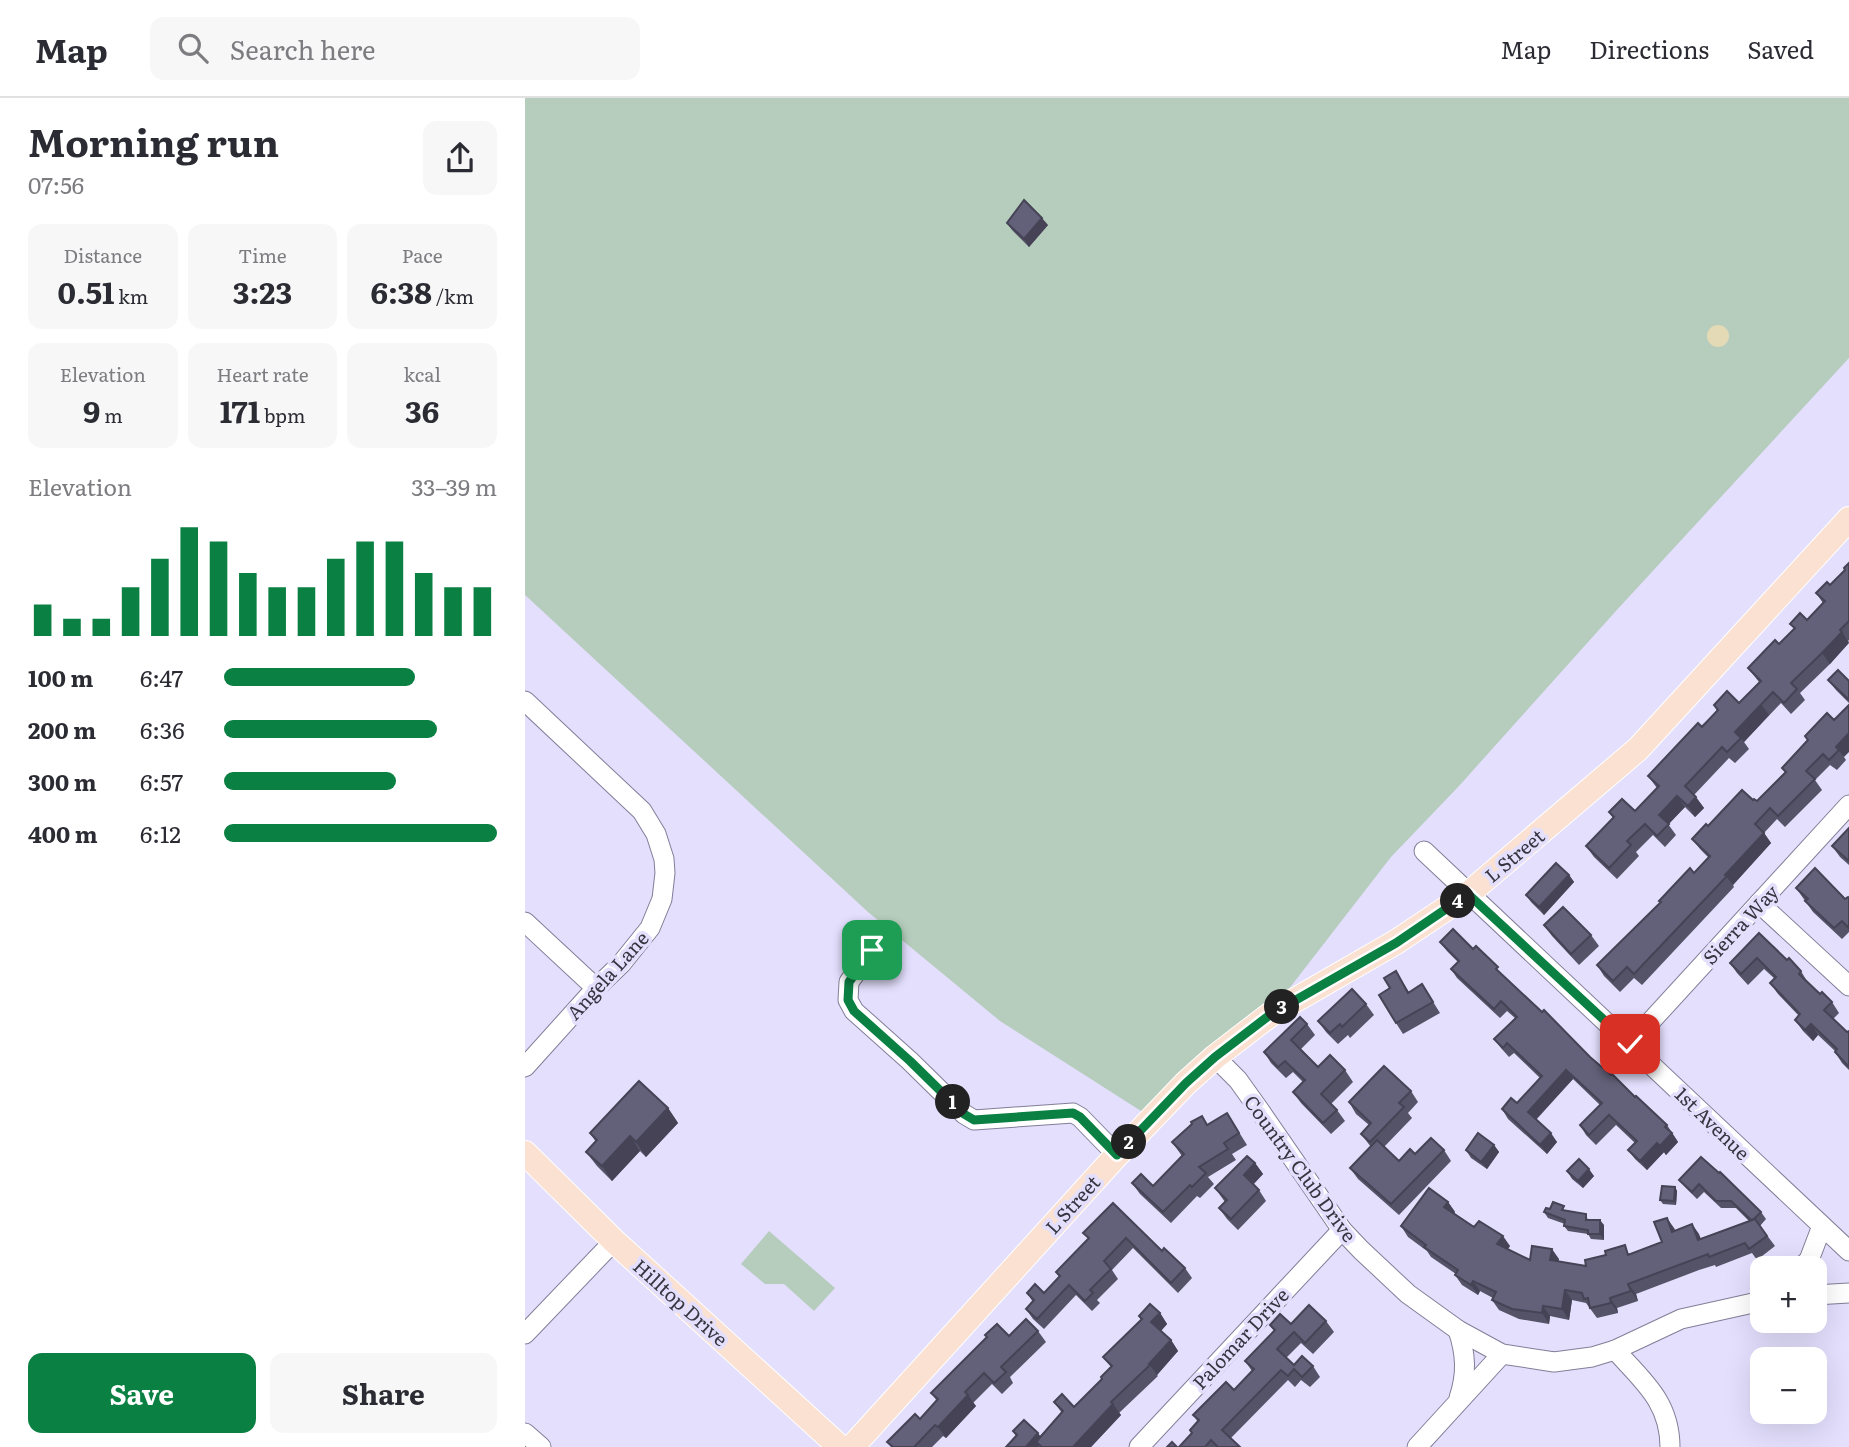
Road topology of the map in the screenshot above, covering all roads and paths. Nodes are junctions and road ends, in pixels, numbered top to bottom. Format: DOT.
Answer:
graph roads {
  1 [pos="1849,519"];
  2 [pos="525,701"];
  3 [pos="1849,805"];
  4 [pos="1424,851"];
  5 [pos="1468,894"];
  6 [pos="1759,903"];
  7 [pos="525,922"];
  8 [pos="872,950"];
  9 [pos="1849,986"];
  10 [pos="596,988"];
  11 [pos="1630,1044"];
  12 [pos="1215,1057"];
  13 [pos="525,1067"];
  14 [pos="525,1153"];
  15 [pos="1117,1155"];
  16 [pos="1822,1226"];
  17 [pos="1342,1230"];
  18 [pos="614,1241"];
  19 [pos="1849,1251"];
  20 [pos="1811,1256"];
  21 [pos="1849,1293"];
  22 [pos="1827,1295"];
  23 [pos="1750,1298"];
  24 [pos="1750,1303"];
  25 [pos="1733,1307"];
  26 [pos="1458,1330"];
  27 [pos="525,1334"];
  28 [pos="1615,1350"];
  29 [pos="1502,1354"];
  30 [pos="1458,1403"];
  31 [pos="525,1433"];
  32 [pos="541,1447"];
  33 [pos="840,1447"];
  34 [pos="852,1447"];
  35 [pos="1139,1447"];
  36 [pos="1417,1447"];
  37 [pos="1670,1447"];
  1 -- 5 [label="main road, L Street"];
  2 -- 10 [label="street, Angela Lane"];
  3 -- 6 [label="street, Sierra Way"];
  4 -- 5 [label="street, 1st Avenue"];
  5 -- 11 [label="street, 1st Avenue"];
  5 -- 12 [label="main road, L Street"];
  6 -- 9 [label="street"];
  6 -- 11 [label="street, Sierra Way"];
  7 -- 10 [label="street"];
  8 -- 15 [label="street"];
  10 -- 13 [label="street, Angela Lane"];
  11 -- 16 [label="street, 1st Avenue"];
  12 -- 15 [label="main road, L Street"];
  12 -- 17 [label="street, Country Club Drive"];
  14 -- 18 [label="main road, Hilltop Drive"];
  15 -- 34 [label="main road, L Street"];
  16 -- 19 [label="street, 1st Avenue"];
  16 -- 20 [label="street"];
  17 -- 26 [label="street, Country Club Drive"];
  17 -- 35 [label="street, Palomar Drive"];
  18 -- 27 [label="street"];
  18 -- 33 [label="main road, Hilltop Drive"];
  21 -- 22 [label="street"];
  23 -- 25 [label="street, Country Club Drive"];
  24 -- 25 [label="street, Country Club Drive"];
  25 -- 28 [label="street, Country Club Drive"];
  26 -- 29 [label="street, Country Club Drive"];
  26 -- 30 [label="street"];
  28 -- 29 [label="street, Country Club Drive"];
  28 -- 37 [label="street"];
  29 -- 30 [label="street"];
  30 -- 36 [label="street"];
  31 -- 32 [label="street"];
}
